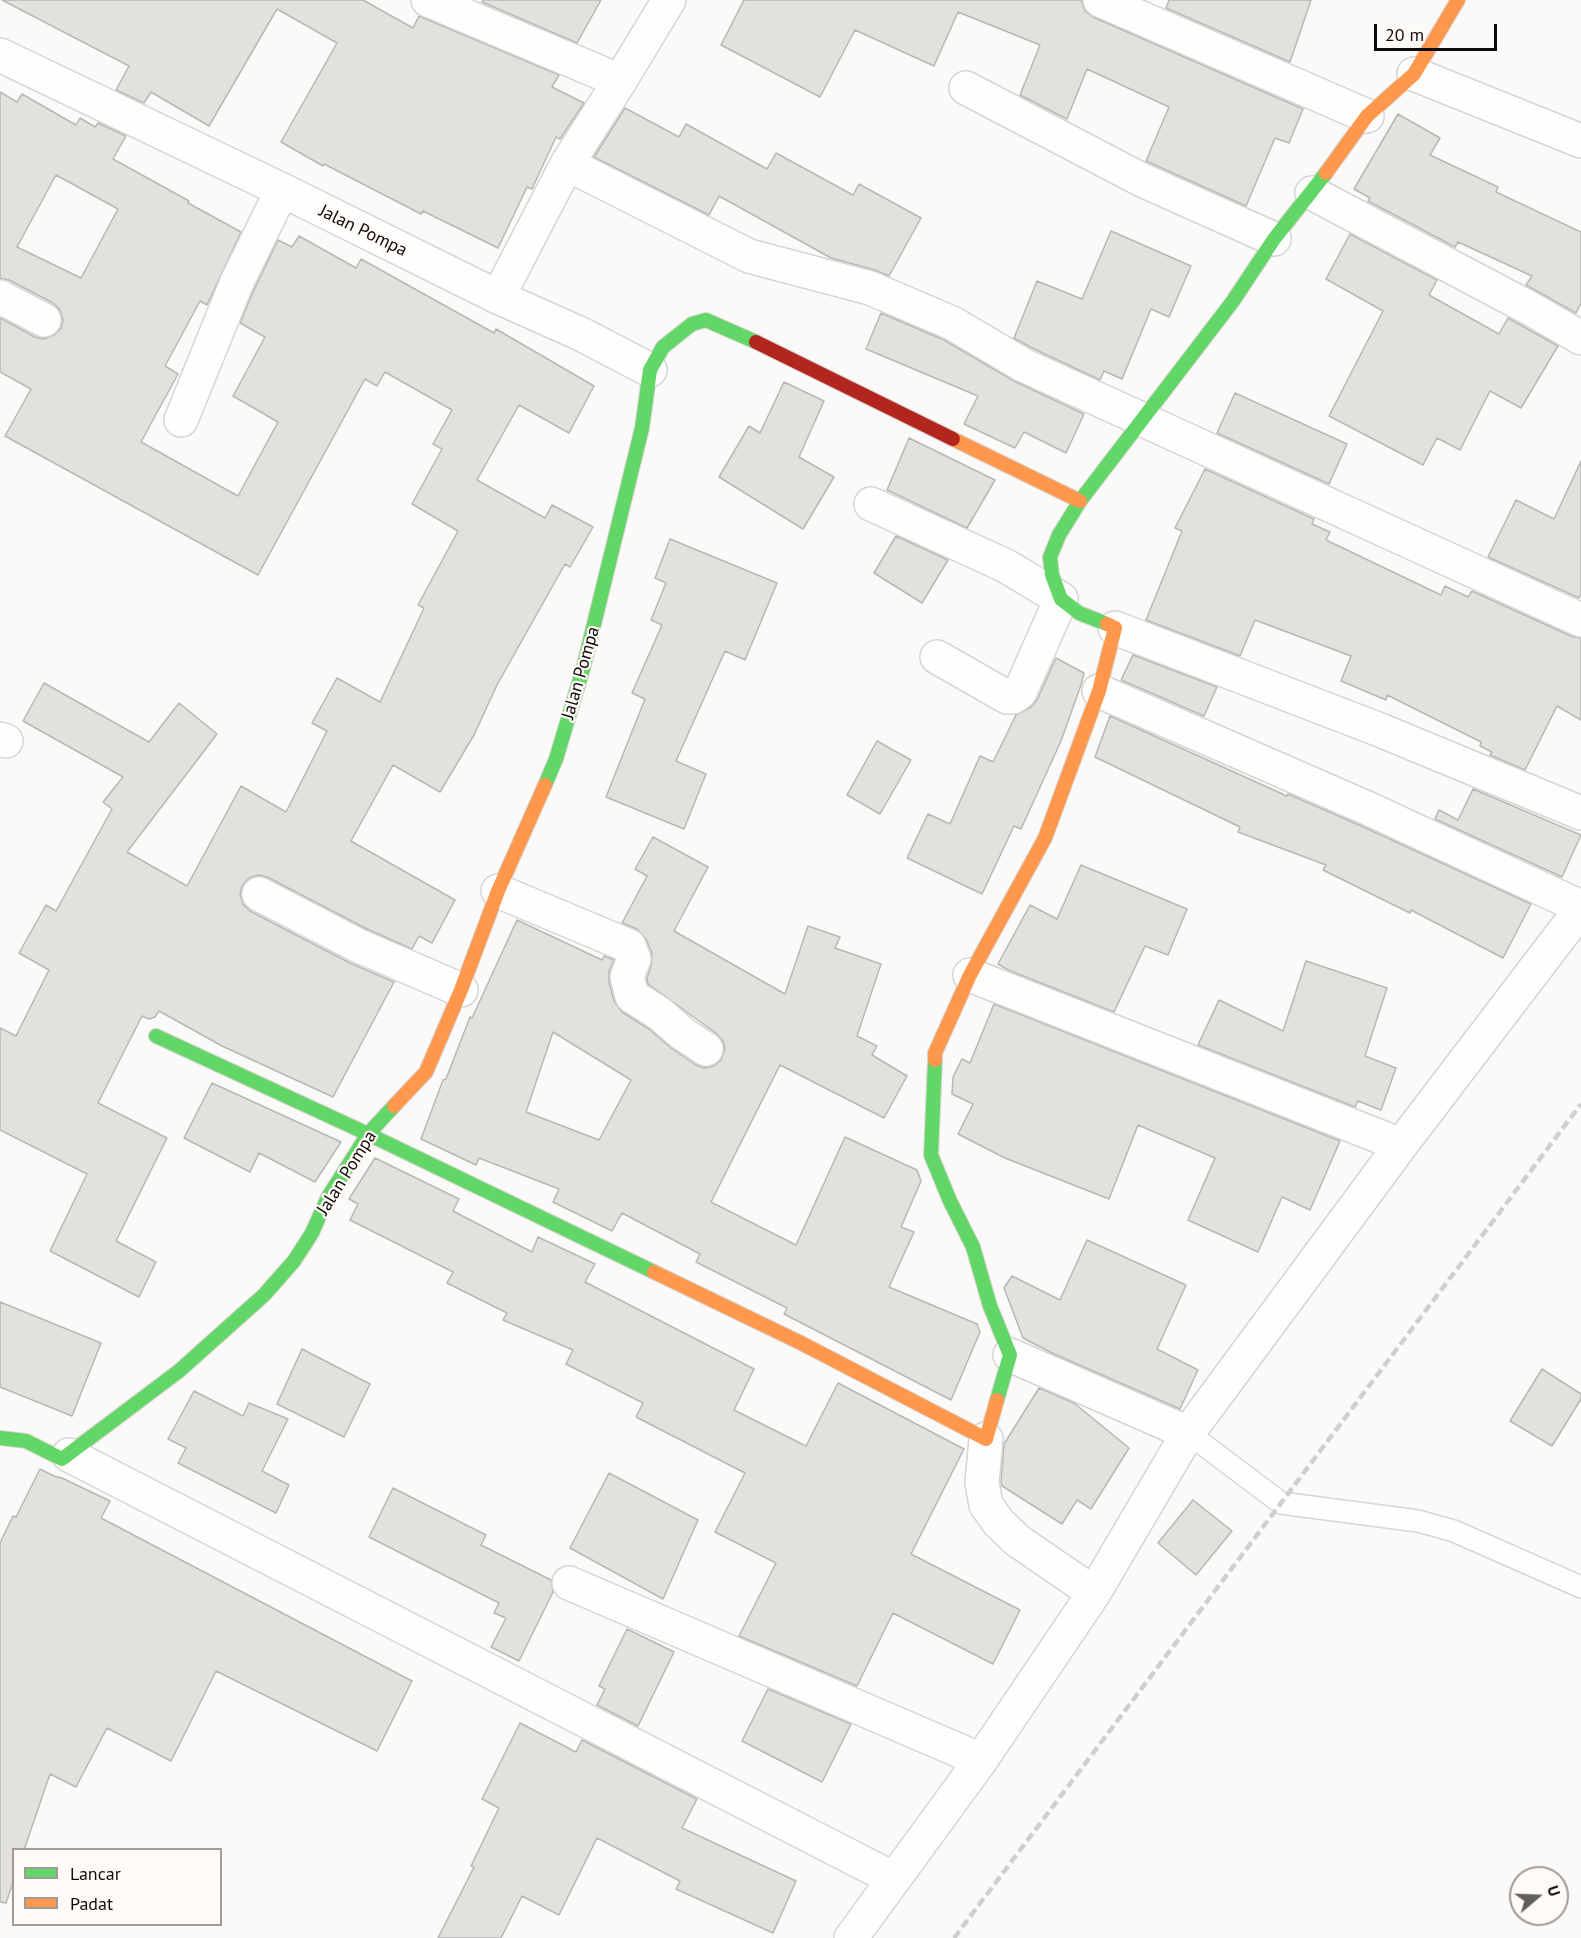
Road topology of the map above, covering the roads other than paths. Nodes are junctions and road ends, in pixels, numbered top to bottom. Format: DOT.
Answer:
graph roads {
  1 [pos="428,0"];
  2 [pos="669,0"];
  3 [pos="1100,0"];
  4 [pos="1458,0"];
  5 [pos="0,56"];
  6 [pos="1414,74"];
  7 [pos="620,81"];
  8 [pos="966,87"];
  9 [pos="1367,116"];
  10 [pos="1581,141"];
  11 [pos="567,164"];
  12 [pos="282,190"];
  13 [pos="1312,193"];
  14 [pos="1274,239"];
  15 [pos="0,297"];
  16 [pos="498,297"];
  17 [pos="44,320"];
  18 [pos="1581,338"];
  19 [pos="650,370"];
  20 [pos="1142,418"];
  21 [pos="181,420"];
  22 [pos="1080,501"];
  23 [pos="871,504"];
  24 [pos="1061,599"];
  25 [pos="1581,620"];
  26 [pos="1115,628"];
  27 [pos="937,657"];
  28 [pos="1099,691"];
  29 [pos="1581,813"];
  30 [pos="498,891"];
  31 [pos="259,894"];
  32 [pos="1581,908"];
  33 [pos="970,975"];
  34 [pos="461,990"];
  35 [pos="156,1036"];
  36 [pos="706,1049"];
  37 [pos="368,1134"];
  38 [pos="1401,1145"];
  39 [pos="1010,1355"];
  40 [pos="1188,1433"];
  41 [pos="0,1438"];
  42 [pos="986,1439"];
  43 [pos="69,1455"];
  44 [pos="569,1583"];
  45 [pos="1581,1587"];
  46 [pos="1095,1593"];
  47 [pos="981,1760"];
  48 [pos="894,1879"];
  49 [pos="851,1938"];
  1 -- 7 [label="street"];
  2 -- 7 [label="street"];
  3 -- 9 [label="street"];
  4 -- 6 [label="street"];
  5 -- 12 [label="street, Jalan Pompa"];
  6 -- 9 [label="street"];
  6 -- 10 [label="street"];
  7 -- 11 [label="street"];
  8 -- 14 [label="street"];
  9 -- 13 [label="street"];
  11 -- 16 [label="street"];
  11 -- 20 [label="street"];
  12 -- 16 [label="street, Jalan Pompa"];
  12 -- 21 [label="street"];
  13 -- 14 [label="street"];
  13 -- 18 [label="street"];
  14 -- 20 [label="street"];
  15 -- 17 [label="street"];
  16 -- 19 [label="street, Jalan Pompa"];
  19 -- 22 [label="street"];
  19 -- 30 [label="street, Jalan Pompa"];
  20 -- 22 [label="street"];
  20 -- 25 [label="street"];
  22 -- 24 [label="street"];
  23 -- 24 [label="street"];
  24 -- 26 [label="street"];
  24 -- 27 [label="street"];
  26 -- 28 [label="street"];
  26 -- 29 [label="street"];
  28 -- 32 [label="street"];
  28 -- 33 [label="street"];
  30 -- 34 [label="street, Jalan Pompa"];
  30 -- 36 [label="street"];
  31 -- 34 [label="street"];
  32 -- 38 [label="street"];
  33 -- 38 [label="street"];
  33 -- 39 [label="street"];
  34 -- 37 [label="street, Jalan Pompa"];
  35 -- 37 [label="street"];
  37 -- 42 [label="street"];
  37 -- 43 [label="street, Jalan Pompa"];
  38 -- 40 [label="street"];
  39 -- 40 [label="street"];
  39 -- 42 [label="street"];
  40 -- 45 [label="lane"];
  40 -- 46 [label="street"];
  41 -- 43 [label="street"];
  42 -- 46 [label="street"];
  43 -- 48 [label="street"];
  44 -- 47 [label="street"];
  46 -- 47 [label="street"];
  47 -- 48 [label="street"];
  48 -- 49 [label="street"];
}
